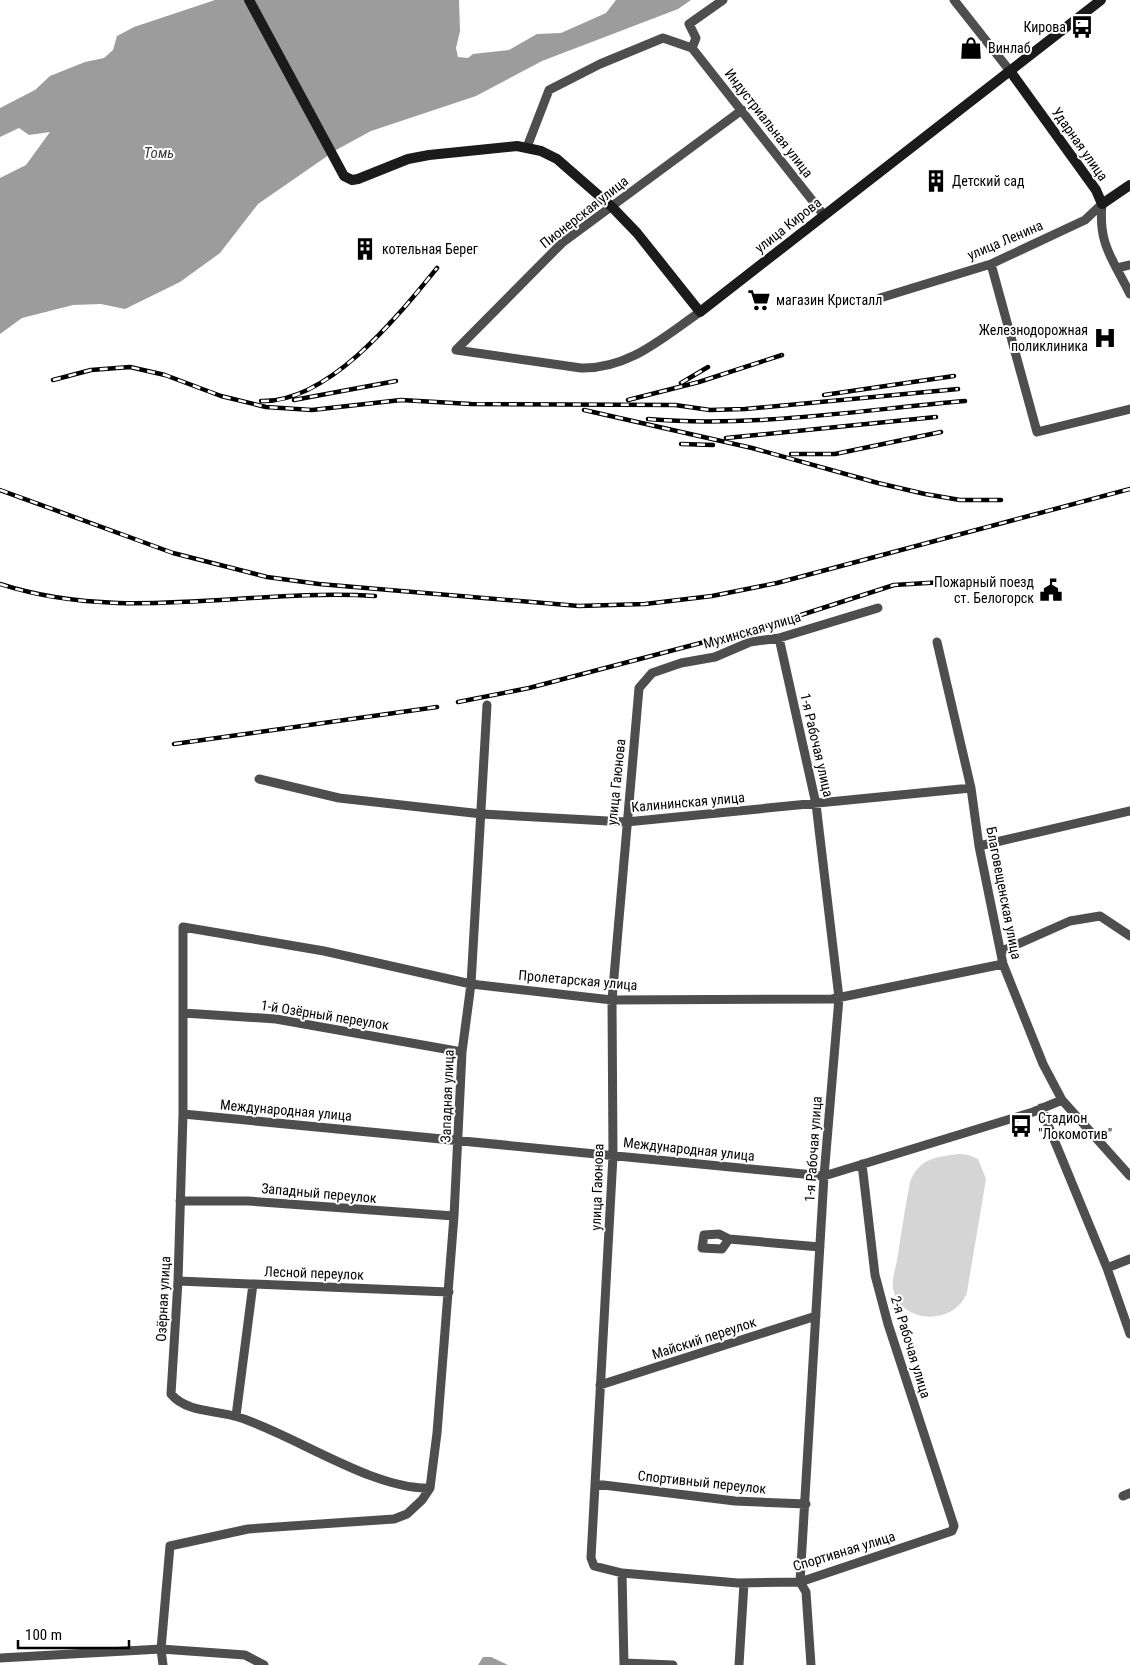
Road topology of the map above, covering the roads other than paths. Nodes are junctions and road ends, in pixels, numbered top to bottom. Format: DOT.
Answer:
graph roads {
  1 [pos="249,0"];
  2 [pos="723,0"];
  3 [pos="954,0"];
  4 [pos="1102,0"];
  5 [pos="692,48"];
  6 [pos="1010,71"];
  7 [pos="742,110"];
  8 [pos="527,146"];
  9 [pos="1130,185"];
  10 [pos="1102,204"];
  11 [pos="612,207"];
  12 [pos="823,214"];
  13 [pos="991,264"];
  14 [pos="1130,265"];
  15 [pos="1117,268"];
  16 [pos="1130,294"];
  17 [pos="880,298"];
  18 [pos="700,312"];
  19 [pos="456,350"];
  20 [pos="1130,409"];
  21 [pos="878,608"];
  22 [pos="778,638"];
  23 [pos="937,642"];
  24 [pos="639,688"];
  25 [pos="487,705"];
  26 [pos="259,779"];
  27 [pos="971,788"];
  28 [pos="816,804"];
  29 [pos="1130,811"];
  30 [pos="482,814"];
  31 [pos="626,822"];
  32 [pos="979,846"];
  33 [pos="183,926"];
  34 [pos="1130,936"];
  35 [pos="1002,951"];
  36 [pos="1003,964"];
  37 [pos="471,984"];
  38 [pos="839,998"];
  39 [pos="612,1000"];
  40 [pos="183,1013"];
  41 [pos="462,1052"];
  42 [pos="1062,1100"];
  43 [pos="1041,1108"];
  44 [pos="183,1114"];
  45 [pos="459,1140"];
  46 [pos="613,1156"];
  47 [pos="862,1164"];
  48 [pos="824,1176"];
  49 [pos="1130,1176"];
  50 [pos="180,1200"];
  51 [pos="454,1216"];
  52 [pos="729,1239"];
  53 [pos="820,1246"];
  54 [pos="1130,1259"];
  55 [pos="1107,1268"];
  56 [pos="178,1281"];
  57 [pos="253,1284"];
  58 [pos="449,1292"];
  59 [pos="816,1316"];
  60 [pos="1130,1334"];
  61 [pos="600,1385"];
  62 [pos="236,1416"];
  63 [pos="595,1484"];
  64 [pos="430,1488"];
  65 [pos="806,1504"];
  66 [pos="952,1531"];
  67 [pos="622,1573"];
  68 [pos="800,1582"];
  69 [pos="744,1583"];
  70 [pos="161,1649"];
  71 [pos="0,1658"];
  72 [pos="624,1664"];
  73 [pos="163,1665"];
  74 [pos="264,1665"];
  75 [pos="673,1665"];
  76 [pos="739,1665"];
  77 [pos="811,1665"];
  1 -- 8 [label="main road"];
  2 -- 5 [label="street"];
  3 -- 6 [label="street"];
  4 -- 6 [label="main road, улица Кирова"];
  5 -- 7 [label="street, Индустриальная улица"];
  5 -- 8 [label="street"];
  6 -- 10 [label="main road, Ударная улица"];
  6 -- 12 [label="main road, улица Кирова"];
  7 -- 11 [label="street, Пионерская улица"];
  7 -- 12 [label="street, Индустриальная улица"];
  8 -- 11 [label="main road"];
  9 -- 10 [label="main road, улица Ленина"];
  10 -- 13 [label="street, улица Ленина"];
  10 -- 15 [label="street, Ударная улица"];
  11 -- 18 [label="main road"];
  11 -- 19 [label="street, Пионерская улица"];
  12 -- 18 [label="main road, улица Кирова"];
  13 -- 17 [label="street, улица Ленина"];
  13 -- 20 [label="street"];
  14 -- 15 [label="street"];
  15 -- 16 [label="street, Ударная улица"];
  18 -- 19 [label="street, улица Кирова"];
  21 -- 22 [label="street, Мухинская улица"];
  22 -- 24 [label="street, Мухинская улица"];
  22 -- 28 [label="street, 1-я Рабочая улица"];
  23 -- 27 [label="street, Благовещенская улица"];
  24 -- 31 [label="street, улица Гаюнова"];
  25 -- 30 [label="street, Западная улица"];
  26 -- 30 [label="street, Калининская улица"];
  27 -- 28 [label="street, Калининская улица"];
  27 -- 32 [label="street, Благовещенская улица"];
  28 -- 31 [label="street, Калининская улица"];
  28 -- 38 [label="street, 1-я Рабочая улица"];
  29 -- 32 [label="street"];
  30 -- 31 [label="street, Калининская улица"];
  30 -- 37 [label="street, Западная улица"];
  31 -- 39 [label="street, улица Гаюнова"];
  32 -- 35 [label="street, Благовещенская улица"];
  33 -- 37 [label="street, Пролетарская улица"];
  33 -- 40 [label="street, Озёрная улица"];
  34 -- 35 [label="street"];
  35 -- 36 [label="street, Благовещенская улица"];
  36 -- 38 [label="street, Пролетарская улица"];
  36 -- 42 [label="street, Благовещенская улица"];
  37 -- 39 [label="street, Пролетарская улица"];
  37 -- 41 [label="street, Западная улица"];
  38 -- 39 [label="street, Пролетарская улица"];
  38 -- 48 [label="street, 1-я Рабочая улица"];
  39 -- 46 [label="street, улица Гаюнова"];
  40 -- 41 [label="street, 1-й Озёрный переулок"];
  40 -- 44 [label="street, Озёрная улица"];
  41 -- 45 [label="street, Западная улица"];
  42 -- 43 [label="street, Международная улица"];
  42 -- 49 [label="street, Благовещенская улица"];
  43 -- 47 [label="street, Международная улица"];
  43 -- 55 [label="street"];
  44 -- 45 [label="street, Международная улица"];
  44 -- 50 [label="street, Озёрная улица"];
  45 -- 46 [label="street, Международная улица"];
  45 -- 51 [label="street, Западная улица"];
  46 -- 48 [label="street, Международная улица"];
  46 -- 61 [label="street, улица Гаюнова"];
  47 -- 48 [label="street, Международная улица"];
  47 -- 66 [label="street, 2-я Рабочая улица"];
  48 -- 53 [label="street, 1-я Рабочая улица"];
  50 -- 51 [label="street, Западный переулок"];
  50 -- 56 [label="street, Озёрная улица"];
  51 -- 58 [label="street, Западная улица"];
  52 -- 53 [label="street"];
  53 -- 59 [label="street, 1-я Рабочая улица"];
  54 -- 55 [label="street"];
  55 -- 60 [label="street"];
  56 -- 57 [label="street, Лесной переулок"];
  56 -- 62 [label="street, Озёрная улица"];
  57 -- 58 [label="street, Лесной переулок"];
  57 -- 62 [label="street"];
  58 -- 64 [label="street, Западная улица"];
  59 -- 61 [label="street, Майский переулок"];
  59 -- 65 [label="street, 1-я Рабочая улица"];
  61 -- 63 [label="street, улица Гаюнова"];
  62 -- 64 [label="street, Озёрная улица"];
  63 -- 65 [label="street, Спортивный переулок"];
  63 -- 67 [label="street, улица Гаюнова"];
  64 -- 70 [label="street"];
  65 -- 68 [label="street, 1-я Рабочая улица"];
  66 -- 68 [label="street, Спортивная улица"];
  67 -- 69 [label="street, Спортивная улица"];
  67 -- 72 [label="street"];
  68 -- 69 [label="street, Спортивная улица"];
  68 -- 77 [label="street, 1-я Рабочая улица"];
  69 -- 76 [label="street"];
  70 -- 71 [label="street"];
  70 -- 73 [label="street"];
  70 -- 74 [label="street"];
  72 -- 75 [label="street"];
}
